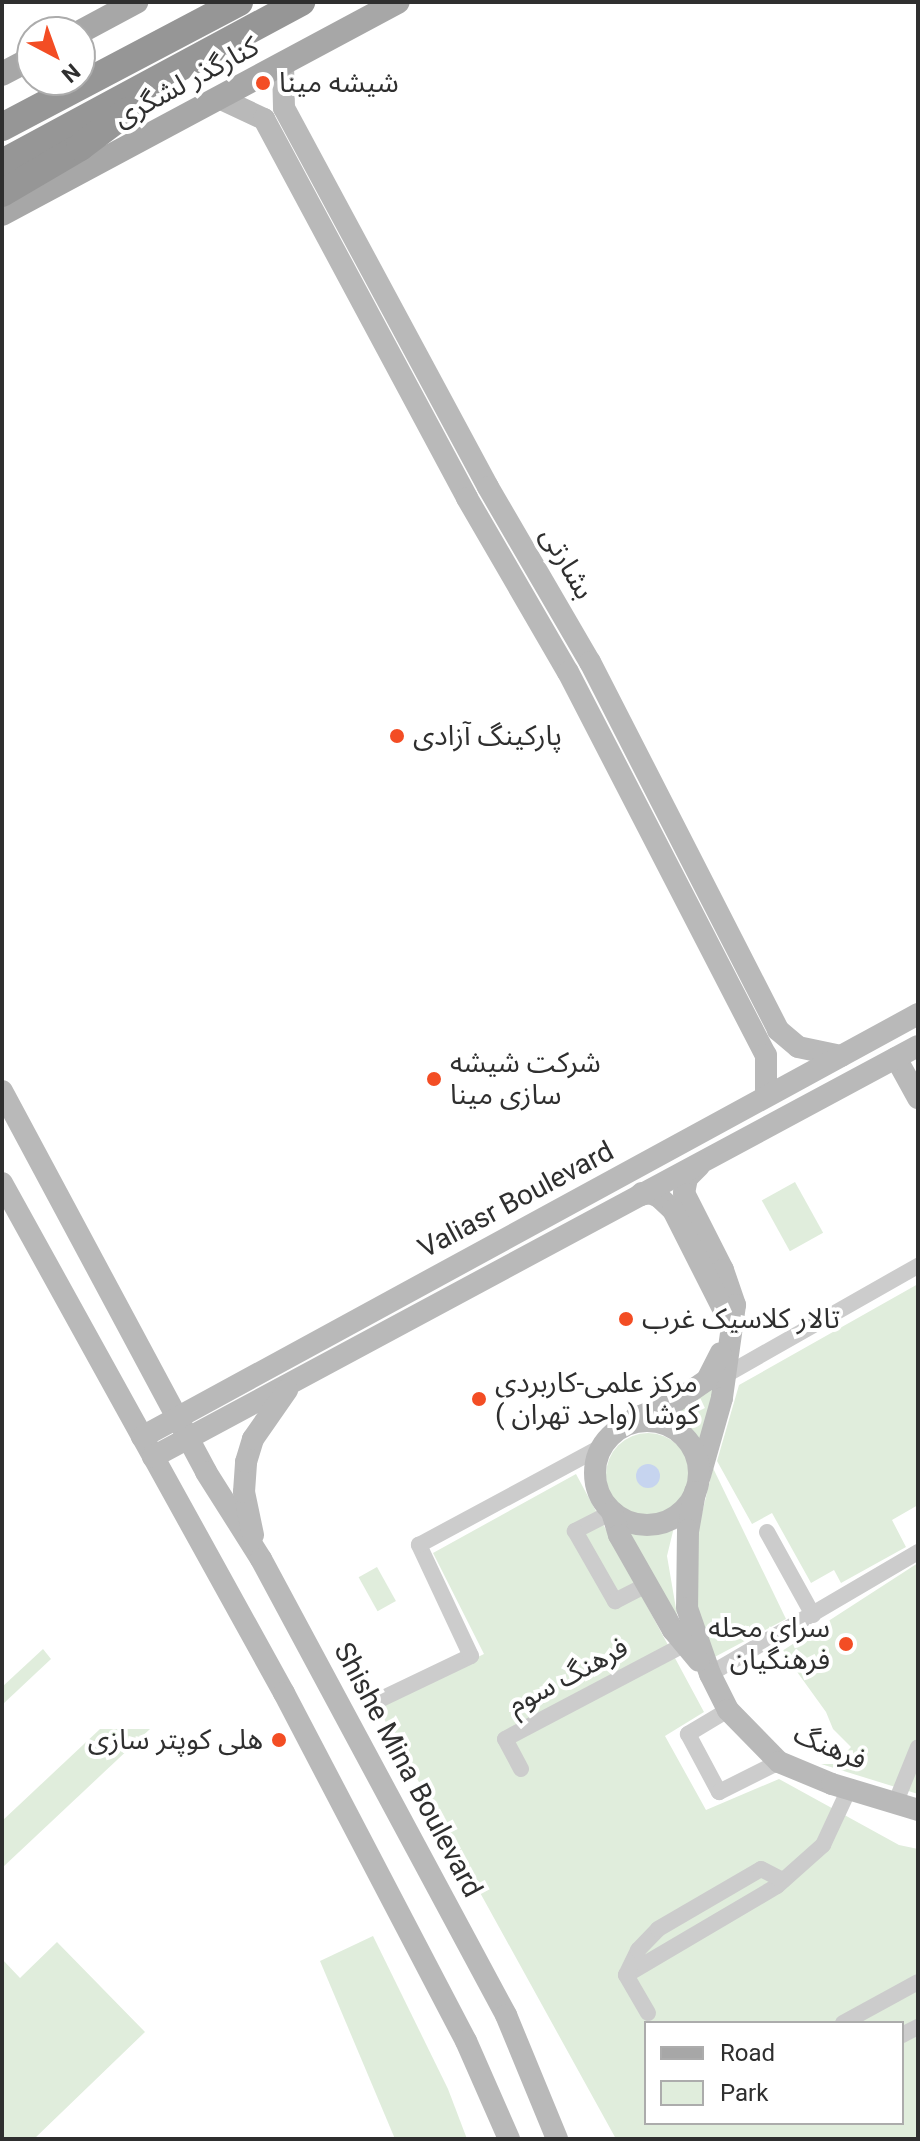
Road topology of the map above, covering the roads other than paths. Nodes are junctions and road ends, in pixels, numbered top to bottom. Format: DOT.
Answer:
graph roads {
  1 [pos="136,2"];
  2 [pos="239,2"];
  3 [pos="301,2"];
  4 [pos="398,2"];
  5 [pos="96,23"];
  6 [pos="209,51"];
  7 [pos="283,64"];
  8 [pos="219,98"];
  9 [pos="284,108"];
  10 [pos="264,119"];
  11 [pos="2,127"];
  12 [pos="2,163"];
  13 [pos="2,193"];
  14 [pos="2,214"];
  15 [pos="488,487"];
  16 [pos="467,498"];
  17 [pos="918,1014"];
  18 [pos="918,1046"];
  19 [pos="841,1056"];
  20 [pos="896,1058"];
  21 [pos="2,1091"];
  22 [pos="766,1096"];
  23 [pos="918,1098"];
  24 [pos="678,1145"];
  25 [pos="709,1158"];
  26 [pos="688,1170"];
  27 [pos="629,1173"];
  28 [pos="2,1183"];
  29 [pos="640,1195"];
  30 [pos="681,1206"];
  31 [pos="918,1266"];
  32 [pos="731,1334"];
  33 [pos="724,1376"];
  34 [pos="292,1383"];
  35 [pos="176,1418"];
  36 [pos="624,1426"];
  37 [pos="188,1438"];
  38 [pos="148,1447"];
  39 [pos="601,1447"];
  40 [pos="698,1484"];
  41 [pos="612,1512"];
  42 [pos="767,1532"];
  43 [pos="918,1552"];
  44 [pos="261,1559"];
  45 [pos="647,1585"];
  46 [pos="813,1615"];
  47 [pos="685,1644"];
  48 [pos="710,1674"];
  49 [pos="379,1700"];
  50 [pos="728,1710"];
  51 [pos="918,1747"];
  52 [pos="779,1762"];
  53 [pos="521,1769"];
  54 [pos="849,1789"];
  55 [pos="895,1804"];
  56 [pos="918,1810"];
  57 [pos="783,1880"];
  58 [pos="626,1975"];
  59 [pos="918,1982"];
  60 [pos="648,2013"];
  61 [pos="847,2021"];
  62 [pos="509,2139"];
  63 [pos="557,2139"];
  1 -- 5 [label="main road"];
  2 -- 11 [label="highway"];
  3 -- 6 [label="highway"];
  4 -- 7 [label="main road, کنارگذر لشگری"];
  6 -- 12 [label="highway"];
  6 -- 13 [label="highway"];
  7 -- 8 [label="main road, کنارگذر لشگری"];
  7 -- 9 [label="main road, بشارتی"];
  8 -- 10 [label="main road"];
  8 -- 14 [label="main road, کنارگذر لشگری"];
  9 -- 10 [label="main road"];
  9 -- 15 [label="main road, بشارتی"];
  10 -- 16 [label="main road, بشارتی"];
  15 -- 16 [label="main road"];
  15 -- 19 [label="main road, بشارتی"];
  16 -- 22 [label="main road, بشارتی"];
  17 -- 19 [label="main road, Valiasr Boulevard"];
  18 -- 20 [label="main road, Valiasr Boulevard"];
  19 -- 22 [label="main road, Valiasr Boulevard"];
  20 -- 23 [label="main road"];
  20 -- 25 [label="main road, Valiasr Boulevard"];
  21 -- 35 [label="main road"];
  22 -- 24 [label="main road, Valiasr Boulevard"];
  24 -- 26 [label="main road"];
  24 -- 27 [label="main road, Valiasr Boulevard"];
  25 -- 26 [label="main road, Valiasr Boulevard"];
  25 -- 30 [label="main road"];
  26 -- 29 [label="main road, Valiasr Boulevard"];
  27 -- 29 [label="main road"];
  27 -- 35 [label="main road, Valiasr Boulevard"];
  28 -- 38 [label="main road"];
  29 -- 30 [label="main road"];
  29 -- 34 [label="main road, Valiasr Boulevard"];
  30 -- 32 [label="main road, فرهنگ"];
  31 -- 33 [label="street"];
  32 -- 33 [label="main road, فرهنگ"];
  32 -- 36 [label="main road"];
  33 -- 40 [label="main road, فرهنگ"];
  34 -- 37 [label="main road, Valiasr Boulevard"];
  34 -- 44 [label="main road"];
  35 -- 37 [label="main road, Shishe Mina Boulevard"];
  35 -- 38 [label="main road, Valiasr Boulevard"];
  36 -- 39 [label="main road"];
  36 -- 40 [label="main road"];
  37 -- 38 [label="main road, Valiasr Boulevard"];
  37 -- 44 [label="main road, Shishe Mina Boulevard"];
  38 -- 62 [label="main road"];
  39 -- 41 [label="main road, فرهنگ"];
  39 -- 49 [label="street"];
  40 -- 41 [label="main road"];
  40 -- 48 [label="main road, فرهنگ"];
  41 -- 45 [label="main road, فرهنگ"];
  41 -- 45 [label="street"];
  42 -- 46 [label="street"];
  43 -- 46 [label="street"];
  44 -- 63 [label="main road, Shishe Mina Boulevard"];
  45 -- 47 [label="main road, فرهنگ"];
  46 -- 48 [label="street"];
  47 -- 48 [label="main road, فرهنگ"];
  47 -- 53 [label="street, فرهنگ سوم"];
  48 -- 50 [label="main road, فرهنگ"];
  50 -- 52 [label="main road, فرهنگ"];
  50 -- 52 [label="street"];
  51 -- 55 [label="street"];
  52 -- 54 [label="main road, فرهنگ"];
  54 -- 55 [label="main road, فرهنگ"];
  54 -- 57 [label="street"];
  55 -- 56 [label="main road, فرهنگ"];
  57 -- 58 [label="street"];
  57 -- 58 [label="street"];
  58 -- 60 [label="street"];
  59 -- 61 [label="street"];
}
